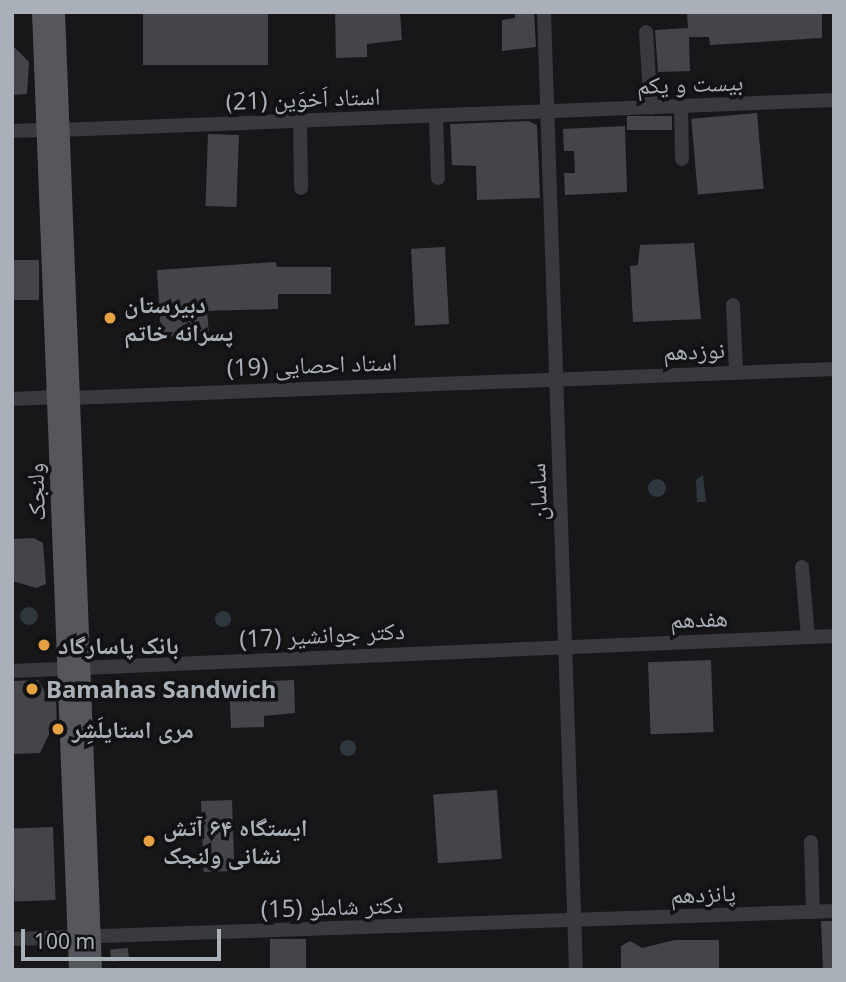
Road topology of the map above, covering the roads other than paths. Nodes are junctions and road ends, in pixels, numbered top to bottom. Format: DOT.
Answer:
graph roads {
  1 [pos="41,12"];
  2 [pos="56,12"];
  3 [pos="544,12"];
  4 [pos="646,32"];
  5 [pos="834,100"];
  6 [pos="681,107"];
  7 [pos="651,108"];
  8 [pos="547,112"];
  9 [pos="436,116"];
  10 [pos="300,121"];
  11 [pos="53,130"];
  12 [pos="12,131"];
  13 [pos="682,159"];
  14 [pos="438,178"];
  15 [pos="302,188"];
  16 [pos="733,305"];
  17 [pos="834,369"];
  18 [pos="736,372"];
  19 [pos="556,377"];
  20 [pos="63,398"];
  21 [pos="12,399"];
  22 [pos="802,567"];
  23 [pos="834,636"];
  24 [pos="807,637"];
  25 [pos="565,645"];
  26 [pos="74,669"];
  27 [pos="12,671"];
  28 [pos="811,842"];
  29 [pos="834,911"];
  30 [pos="813,912"];
  31 [pos="575,920"];
  32 [pos="84,937"];
  33 [pos="12,939"];
  34 [pos="78,970"];
  35 [pos="93,970"];
  36 [pos="576,970"];
  1 -- 11 [label="main road, ولنجک"];
  2 -- 11 [label="main road, ولنجک"];
  3 -- 8 [label="street, ساسان"];
  4 -- 7 [label="street"];
  5 -- 6 [label="street, بیست و یکم"];
  6 -- 7 [label="street, بیست و یکم"];
  6 -- 13 [label="street"];
  7 -- 8 [label="street, بیست و یکم"];
  8 -- 9 [label="street, استاد اَخوَين (21)"];
  8 -- 19 [label="street, ساسان"];
  9 -- 10 [label="street, استاد اَخوَين (21)"];
  9 -- 14 [label="street"];
  10 -- 11 [label="street, استاد اَخوَين (21)"];
  10 -- 15 [label="street"];
  11 -- 12 [label="street, استاد اَخوَين (21)"];
  11 -- 20 [label="main road, ولنجک"];
  16 -- 18 [label="street"];
  17 -- 18 [label="street, نوزدهم"];
  18 -- 19 [label="street, نوزدهم"];
  19 -- 20 [label="street, استاد احصایی (19)"];
  19 -- 25 [label="street, ساسان"];
  20 -- 21 [label="street, استاد احصایی (19)"];
  20 -- 26 [label="main road, ولنجک"];
  22 -- 24 [label="street"];
  23 -- 24 [label="street, هفدهم"];
  24 -- 25 [label="street, هفدهم"];
  25 -- 26 [label="street, دکتر جوانشیر (17)"];
  25 -- 31 [label="street, ساسان"];
  26 -- 27 [label="street, دکتر جوانشیر (17)"];
  26 -- 32 [label="main road, ولنجک"];
  28 -- 30 [label="street"];
  29 -- 30 [label="street, پانزدهم"];
  30 -- 31 [label="street, پانزدهم"];
  31 -- 32 [label="street, دکتر شاملو (15)"];
  31 -- 36 [label="street, ساسان"];
  32 -- 33 [label="street, دکتر شاملو (15)"];
  32 -- 34 [label="main road, ولنجک"];
  32 -- 35 [label="main road, ولنجک"];
}
